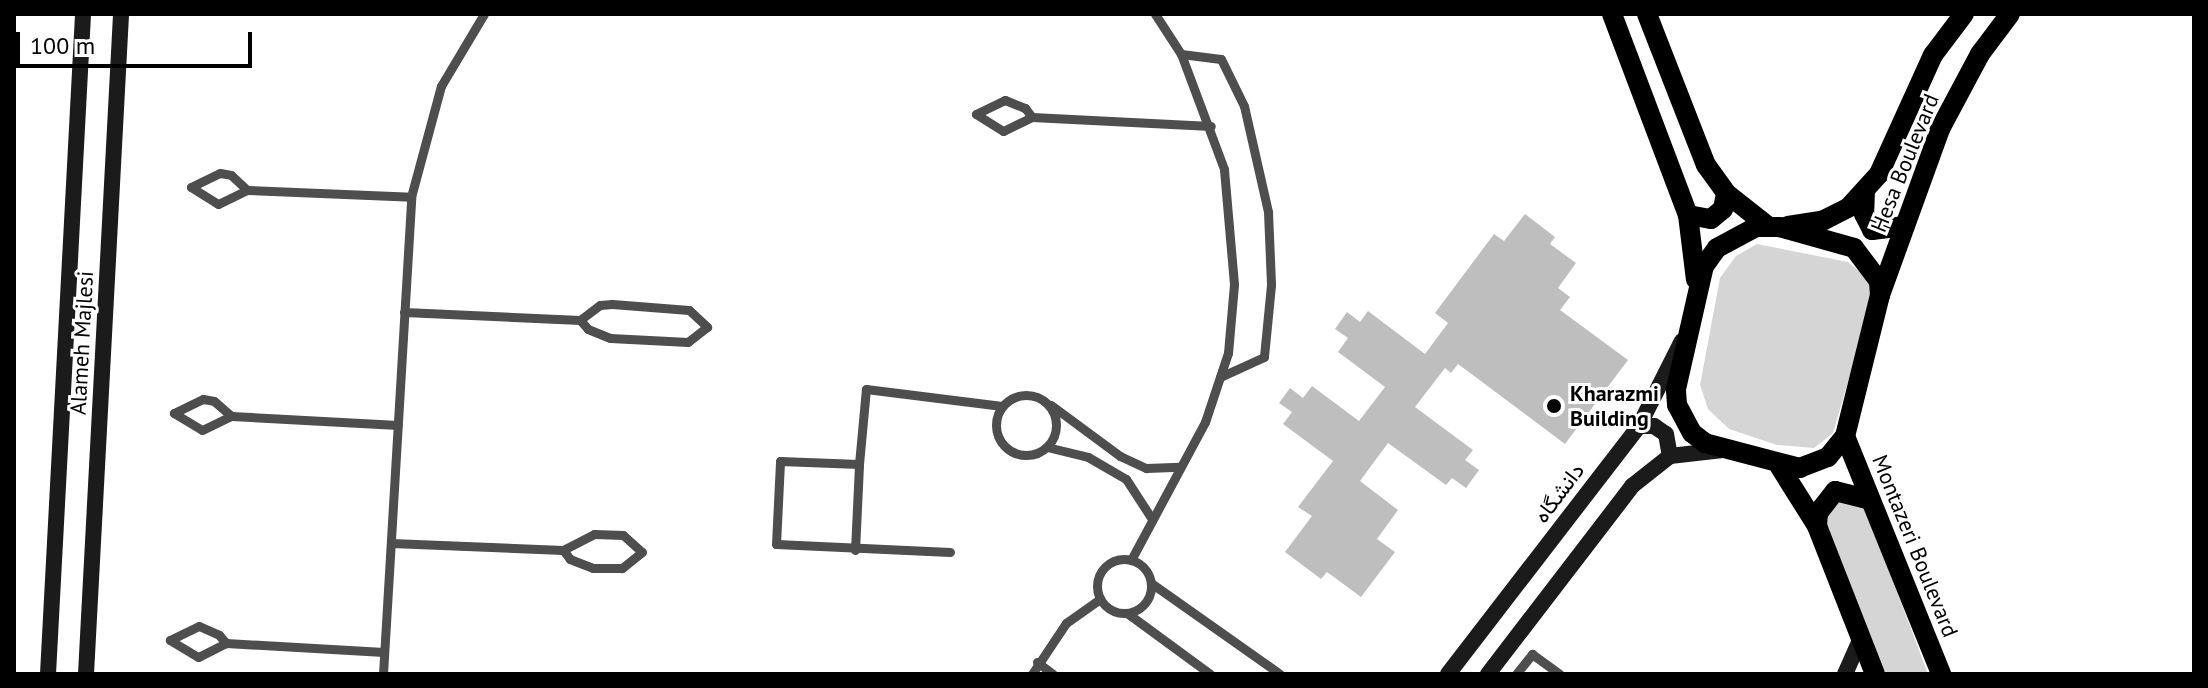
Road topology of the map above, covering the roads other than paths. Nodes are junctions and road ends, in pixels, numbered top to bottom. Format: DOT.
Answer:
graph roads {
  1 [pos="83,14"];
  2 [pos="121,14"];
  3 [pos="484,14"];
  4 [pos="1155,14"];
  5 [pos="1612,14"];
  6 [pos="1647,14"];
  7 [pos="1964,14"];
  8 [pos="2010,14"];
  9 [pos="1181,54"];
  10 [pos="1032,117"];
  11 [pos="1211,126"];
  12 [pos="247,190"];
  13 [pos="1865,190"];
  14 [pos="1726,193"];
  15 [pos="411,197"];
  16 [pos="1688,215"];
  17 [pos="1905,226"];
  18 [pos="1774,227"];
  19 [pos="1697,287"];
  20 [pos="1880,295"];
  21 [pos="404,312"];
  22 [pos="580,320"];
  23 [pos="1688,329"];
  24 [pos="1220,377"];
  25 [pos="1047,403"];
  26 [pos="1002,406"];
  27 [pos="231,416"];
  28 [pos="398,425"];
  29 [pos="1639,426"];
  30 [pos="1845,436"];
  31 [pos="1047,447"];
  32 [pos="1726,450"];
  33 [pos="1670,456"];
  34 [pos="859,464"];
  35 [pos="1180,467"];
  36 [pos="1780,467"];
  37 [pos="1868,499"];
  38 [pos="1152,519"];
  39 [pos="1817,526"];
  40 [pos="391,543"];
  41 [pos="563,550"];
  42 [pos="855,550"];
  43 [pos="950,552"];
  44 [pos="1131,560"];
  45 [pos="1151,583"];
  46 [pos="1100,599"];
  47 [pos="1127,613"];
  48 [pos="1861,638"];
  49 [pos="226,643"];
  50 [pos="384,652"];
  51 [pos="1037,662"];
  52 [pos="48,674"];
  53 [pos="86,674"];
  54 [pos="383,674"];
  55 [pos="1032,674"];
  56 [pos="1053,674"];
  57 [pos="1210,674"];
  58 [pos="1280,674"];
  59 [pos="1448,674"];
  60 [pos="1488,674"];
  61 [pos="1516,674"];
  62 [pos="1560,674"];
  63 [pos="1845,674"];
  64 [pos="1875,674"];
  65 [pos="1941,674"];
  1 -- 52 [label="main road, Alameh Majlesi"];
  2 -- 53 [label="main road, Alameh Majlesi"];
  3 -- 15 [label="lane"];
  4 -- 9 [label="lane"];
  5 -- 16 [label="main road"];
  6 -- 14 [label="main road"];
  7 -- 13 [label="main road, Hesa Boulevard"];
  8 -- 17 [label="main road, Hesa Boulevard"];
  9 -- 11 [label="lane"];
  9 -- 24 [label="lane"];
  10 -- 10 [label="lane"];
  10 -- 11 [label="lane"];
  11 -- 24 [label="lane"];
  12 -- 12 [label="lane"];
  12 -- 15 [label="lane"];
  13 -- 17 [label="main road"];
  13 -- 18 [label="main road, Hesa Boulevard"];
  14 -- 16 [label="main road"];
  14 -- 18 [label="main road"];
  15 -- 21 [label="lane"];
  16 -- 19 [label="main road"];
  17 -- 20 [label="main road, Hesa Boulevard"];
  18 -- 19 [label="main road"];
  18 -- 20 [label="main road"];
  19 -- 23 [label="main road"];
  20 -- 30 [label="main road"];
  21 -- 22 [label="lane"];
  21 -- 28 [label="lane"];
  22 -- 22 [label="lane"];
  23 -- 29 [label="main road, دانشگاه"];
  23 -- 32 [label="main road"];
  24 -- 35 [label="lane"];
  25 -- 26 [label="lane"];
  25 -- 31 [label="lane"];
  25 -- 35 [label="lane"];
  26 -- 31 [label="lane"];
  26 -- 34 [label="lane"];
  27 -- 27 [label="lane"];
  27 -- 28 [label="lane"];
  28 -- 40 [label="lane"];
  29 -- 33 [label="main road"];
  29 -- 59 [label="main road, دانشگاه"];
  30 -- 36 [label="main road"];
  30 -- 37 [label="main road, Montazeri Boulevard"];
  31 -- 38 [label="lane"];
  32 -- 33 [label="main road"];
  32 -- 36 [label="main road"];
  33 -- 60 [label="main road"];
  34 -- 42 [label="lane"];
  34 -- 42 [label="lane"];
  35 -- 38 [label="lane"];
  36 -- 39 [label="main road"];
  37 -- 39 [label="main road"];
  37 -- 65 [label="main road, Montazeri Boulevard"];
  38 -- 44 [label="lane"];
  39 -- 48 [label="main road"];
  40 -- 41 [label="lane"];
  40 -- 50 [label="lane"];
  41 -- 41 [label="lane"];
  42 -- 43 [label="lane"];
  44 -- 45 [label="lane"];
  44 -- 46 [label="lane"];
  45 -- 47 [label="lane"];
  45 -- 58 [label="lane"];
  46 -- 47 [label="lane"];
  46 -- 51 [label="lane"];
  47 -- 57 [label="lane"];
  48 -- 63 [label="main road"];
  48 -- 64 [label="main road"];
  49 -- 49 [label="lane"];
  49 -- 50 [label="lane"];
  50 -- 54 [label="lane"];
  51 -- 55 [label="lane"];
  51 -- 56 [label="lane"];
  61 -- 62 [label="lane"];
}
